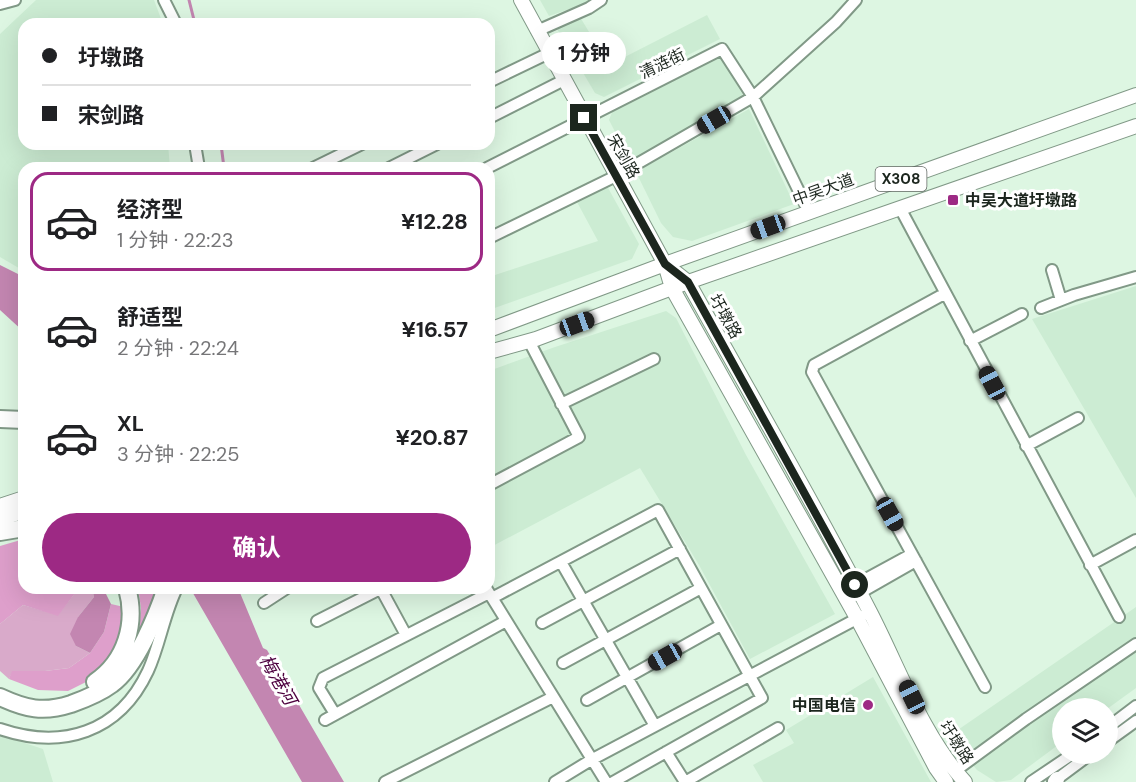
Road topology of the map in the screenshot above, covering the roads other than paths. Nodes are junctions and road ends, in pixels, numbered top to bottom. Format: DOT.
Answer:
graph roads {
  1 [pos="15,0"];
  2 [pos="164,0"];
  3 [pos="521,0"];
  4 [pos="601,0"];
  5 [pos="856,0"];
  6 [pos="0,4"];
  7 [pos="173,18"];
  8 [pos="537,31"];
  9 [pos="549,53"];
  10 [pos="495,79"];
  11 [pos="564,80"];
  12 [pos="1136,95"];
  13 [pos="753,97"];
  14 [pos="495,115"];
  15 [pos="584,118"];
  16 [pos="1136,126"];
  17 [pos="350,150"];
  18 [pos="425,150"];
  19 [pos="326,162"];
  20 [pos="401,162"];
  21 [pos="495,164"];
  22 [pos="616,176"];
  23 [pos="900,208"];
  24 [pos="809,212"];
  25 [pos="495,235"];
  26 [pos="665,264"];
  27 [pos="1052,270"];
  28 [pos="1136,277"];
  29 [pos="688,282"];
  30 [pos="672,288"];
  31 [pos="944,294"];
  32 [pos="1061,300"];
  33 [pos="1041,308"];
  34 [pos="1022,314"];
  35 [pos="495,328"];
  36 [pos="529,341"];
  37 [pos="970,341"];
  38 [pos="495,351"];
  39 [pos="654,359"];
  40 [pos="561,404"];
  41 [pos="1078,418"];
  42 [pos="0,419"];
  43 [pos="18,420"];
  44 [pos="1026,446"];
  45 [pos="495,482"];
  46 [pos="18,500"];
  47 [pos="0,506"];
  48 [pos="18,513"];
  49 [pos="0,519"];
  50 [pos="18,529"];
  51 [pos="0,532"];
  52 [pos="1136,540"];
  53 [pos="680,549"];
  54 [pos="914,558"];
  55 [pos="561,562"];
  56 [pos="1090,565"];
  57 [pos="701,588"];
  58 [pos="857,589"];
  59 [pos="495,590"];
  60 [pos="128,594"];
  61 [pos="165,594"];
  62 [pos="174,594"];
  63 [pos="278,594"];
  64 [pos="370,594"];
  65 [pos="385,594"];
  66 [pos="487,594"];
  67 [pos="490,594"];
  68 [pos="584,600"];
  69 [pos="264,603"];
  70 [pos="870,611"];
  71 [pos="163,612"];
  72 [pos="1119,617"];
  73 [pos="857,618"];
  74 [pos="317,621"];
  75 [pos="506,621"];
  76 [pos="542,623"];
  77 [pos="722,625"];
  78 [pos="406,635"];
  79 [pos="606,639"];
  80 [pos="1136,644"];
  81 [pos="563,663"];
  82 [pos="749,676"];
  83 [pos="627,678"];
  84 [pos="0,687"];
  85 [pos="986,687"];
  86 [pos="0,697"];
  87 [pos="553,697"];
  88 [pos="587,700"];
  89 [pos="1136,706"];
  90 [pos="335,714"];
  91 [pos="325,720"];
  92 [pos="1118,720"];
  93 [pos="1136,721"];
  94 [pos="655,726"];
  95 [pos="778,728"];
  96 [pos="0,729"];
  97 [pos="1118,734"];
  98 [pos="924,742"];
  99 [pos="666,752"];
  100 [pos="591,760"];
  101 [pos="1057,764"];
  102 [pos="1077,764"];
  103 [pos="951,777"];
  104 [pos="1055,781"];
  105 [pos="385,782"];
  106 [pos="555,782"];
  107 [pos="606,782"];
  108 [pos="613,782"];
  109 [pos="685,782"];
  110 [pos="938,782"];
  111 [pos="964,782"];
  112 [pos="1030,782"];
  1 -- 6 [label="street"];
  2 -- 7 [label="street"];
  3 -- 8 [label="main road, 宋剑路"];
  4 -- 8 [label="street"];
  5 -- 13 [label="street"];
  8 -- 9 [label="main road, 宋剑路"];
  9 -- 10 [label="street"];
  9 -- 11 [label="main road, 宋剑路"];
  11 -- 14 [label="street"];
  11 -- 15 [label="main road, 宋剑路"];
  12 -- 24 [label="main road, 中吴大道 / X308"];
  13 -- 15 [label="street, 清涟街"];
  13 -- 22 [label="street"];
  13 -- 24 [label="street"];
  15 -- 21 [label="street, 清涟街"];
  15 -- 22 [label="main road, 宋剑路"];
  16 -- 23 [label="main road, X308"];
  17 -- 19 [label="street"];
  18 -- 20 [label="street"];
  22 -- 25 [label="street"];
  22 -- 26 [label="main road, 宋剑路"];
  23 -- 29 [label="main road, X308"];
  23 -- 31 [label="street"];
  24 -- 26 [label="main road, 中吴大道 / X308"];
  26 -- 29 [label="main road, 圩墩路"];
  26 -- 30 [label="main road, 圩墩路"];
  26 -- 35 [label="main road, 中吴大道 / X308"];
  27 -- 32 [label="street"];
  28 -- 32 [label="street"];
  29 -- 30 [label="main road, X308"];
  29 -- 58 [label="main road, 圩墩路"];
  30 -- 36 [label="main road, X308"];
  30 -- 73 [label="main road, 圩墩路"];
  31 -- 37 [label="street"];
  31 -- 54 [label="street"];
  32 -- 33 [label="street"];
  34 -- 37 [label="street"];
  36 -- 38 [label="main road, X308"];
  36 -- 40 [label="street"];
  37 -- 44 [label="street"];
  39 -- 40 [label="street"];
  40 -- 45 [label="street"];
  41 -- 44 [label="street"];
  42 -- 43 [label="highway"];
  44 -- 56 [label="street"];
  46 -- 47 [label="main road"];
  48 -- 49 [label="main road"];
  50 -- 51 [label="highway"];
  52 -- 56 [label="street"];
  53 -- 55 [label="street"];
  53 -- 57 [label="street"];
  53 -- 68 [label="street"];
  54 -- 58 [label="street"];
  54 -- 85 [label="street"];
  55 -- 59 [label="street"];
  55 -- 68 [label="street"];
  56 -- 72 [label="street"];
  57 -- 77 [label="street"];
  57 -- 79 [label="street"];
  58 -- 70 [label="main road, 圩墩路"];
  60 -- 84 [label="highway"];
  61 -- 71 [label="highway"];
  62 -- 71 [label="street"];
  63 -- 69 [label="street"];
  64 -- 74 [label="street"];
  65 -- 78 [label="street"];
  66 -- 78 [label="street"];
  67 -- 75 [label="street"];
  68 -- 76 [label="street"];
  68 -- 79 [label="street"];
  70 -- 73 [label="street"];
  70 -- 103 [label="main road, 圩墩路"];
  71 -- 86 [label="highway"];
  71 -- 96 [label="street"];
  73 -- 82 [label="street"];
  73 -- 98 [label="main road, 圩墩路"];
  75 -- 87 [label="street"];
  75 -- 90 [label="street"];
  77 -- 82 [label="street"];
  77 -- 83 [label="street"];
  78 -- 90 [label="street"];
  79 -- 81 [label="street"];
  79 -- 83 [label="street"];
  80 -- 103 [label="street"];
  82 -- 94 [label="street"];
  82 -- 99 [label="street"];
  83 -- 88 [label="street"];
  83 -- 94 [label="street"];
  87 -- 100 [label="street"];
  87 -- 105 [label="street"];
  89 -- 92 [label="street"];
  90 -- 91 [label="street"];
  93 -- 97 [label="street"];
  94 -- 100 [label="street"];
  95 -- 109 [label="street"];
  98 -- 103 [label="main road, 圩墩路"];
  98 -- 110 [label="main road"];
  99 -- 108 [label="street"];
  99 -- 109 [label="street"];
  100 -- 106 [label="street"];
  100 -- 107 [label="street"];
  101 -- 112 [label="street"];
  102 -- 104 [label="street"];
  103 -- 111 [label="main road, 圩墩路"];
}
